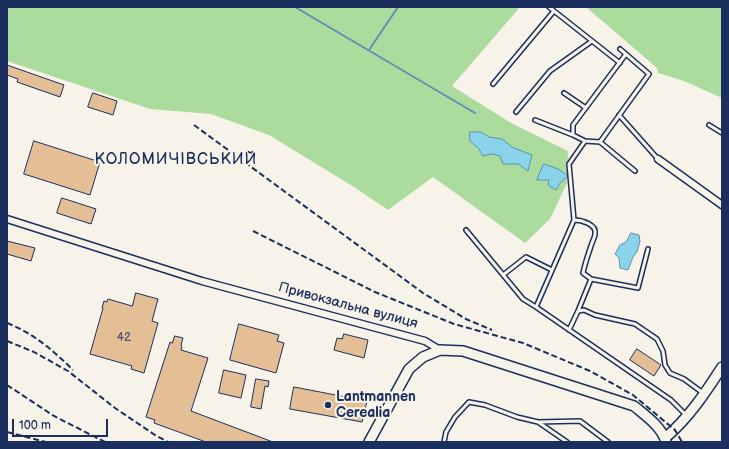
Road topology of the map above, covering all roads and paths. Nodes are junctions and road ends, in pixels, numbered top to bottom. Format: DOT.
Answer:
graph roads {
  1 [pos="549,7"];
  2 [pos="554,11"];
  3 [pos="592,41"];
  4 [pos="620,49"];
  5 [pos="626,54"];
  6 [pos="620,63"];
  7 [pos="493,84"];
  8 [pos="564,93"];
  9 [pos="586,108"];
  10 [pos="516,112"];
  11 [pos="619,115"];
  12 [pos="535,120"];
  13 [pos="709,125"];
  14 [pos="722,133"];
  15 [pos="573,135"];
  16 [pos="585,141"];
  17 [pos="600,142"];
  18 [pos="658,159"];
  19 [pos="635,171"];
  20 [pos="722,205"];
  21 [pos="7,219"];
  22 [pos="574,220"];
  23 [pos="466,230"];
  24 [pos="648,249"];
  25 [pos="552,270"];
  26 [pos="503,275"];
  27 [pos="591,279"];
  28 [pos="536,307"];
  29 [pos="578,311"];
  30 [pos="569,330"];
  31 [pos="440,350"];
  32 [pos="722,367"];
  33 [pos="704,394"];
  34 [pos="686,416"];
  35 [pos="538,422"];
  36 [pos="665,440"];
  37 [pos="369,442"];
  38 [pos="444,442"];
  39 [pos="567,442"];
  40 [pos="608,442"];
  1 -- 2 [label="lane"];
  2 -- 3 [label="lane"];
  2 -- 7 [label="lane"];
  3 -- 6 [label="lane"];
  3 -- 10 [label="lane"];
  4 -- 5 [label="lane"];
  5 -- 6 [label="lane"];
  5 -- 11 [label="lane"];
  6 -- 9 [label="lane"];
  8 -- 9 [label="lane"];
  9 -- 15 [label="lane"];
  11 -- 17 [label="lane"];
  11 -- 18 [label="lane"];
  12 -- 15 [label="lane"];
  13 -- 14 [label="lane"];
  15 -- 16 [label="lane"];
  16 -- 17 [label="lane"];
  16 -- 22 [label="lane"];
  17 -- 19 [label="lane"];
  18 -- 20 [label="street"];
  21 -- 31 [label="street, Привокзальна вулиця"];
  22 -- 25 [label="lane"];
  22 -- 27 [label="lane"];
  23 -- 26 [label="lane"];
  24 -- 27 [label="lane"];
  25 -- 26 [label="lane"];
  25 -- 28 [label="lane"];
  26 -- 28 [label="lane"];
  27 -- 29 [label="lane"];
  28 -- 30 [label="lane"];
  29 -- 30 [label="lane"];
  29 -- 33 [label="lane"];
  30 -- 34 [label="lane"];
  31 -- 36 [label="main road, Привокзальна вулиця"];
  31 -- 37 [label="main road"];
  32 -- 33 [label="main road"];
  33 -- 34 [label="main road"];
  34 -- 36 [label="main road"];
  35 -- 38 [label="lane"];
  35 -- 39 [label="lane"];
  35 -- 40 [label="lane"];
}
